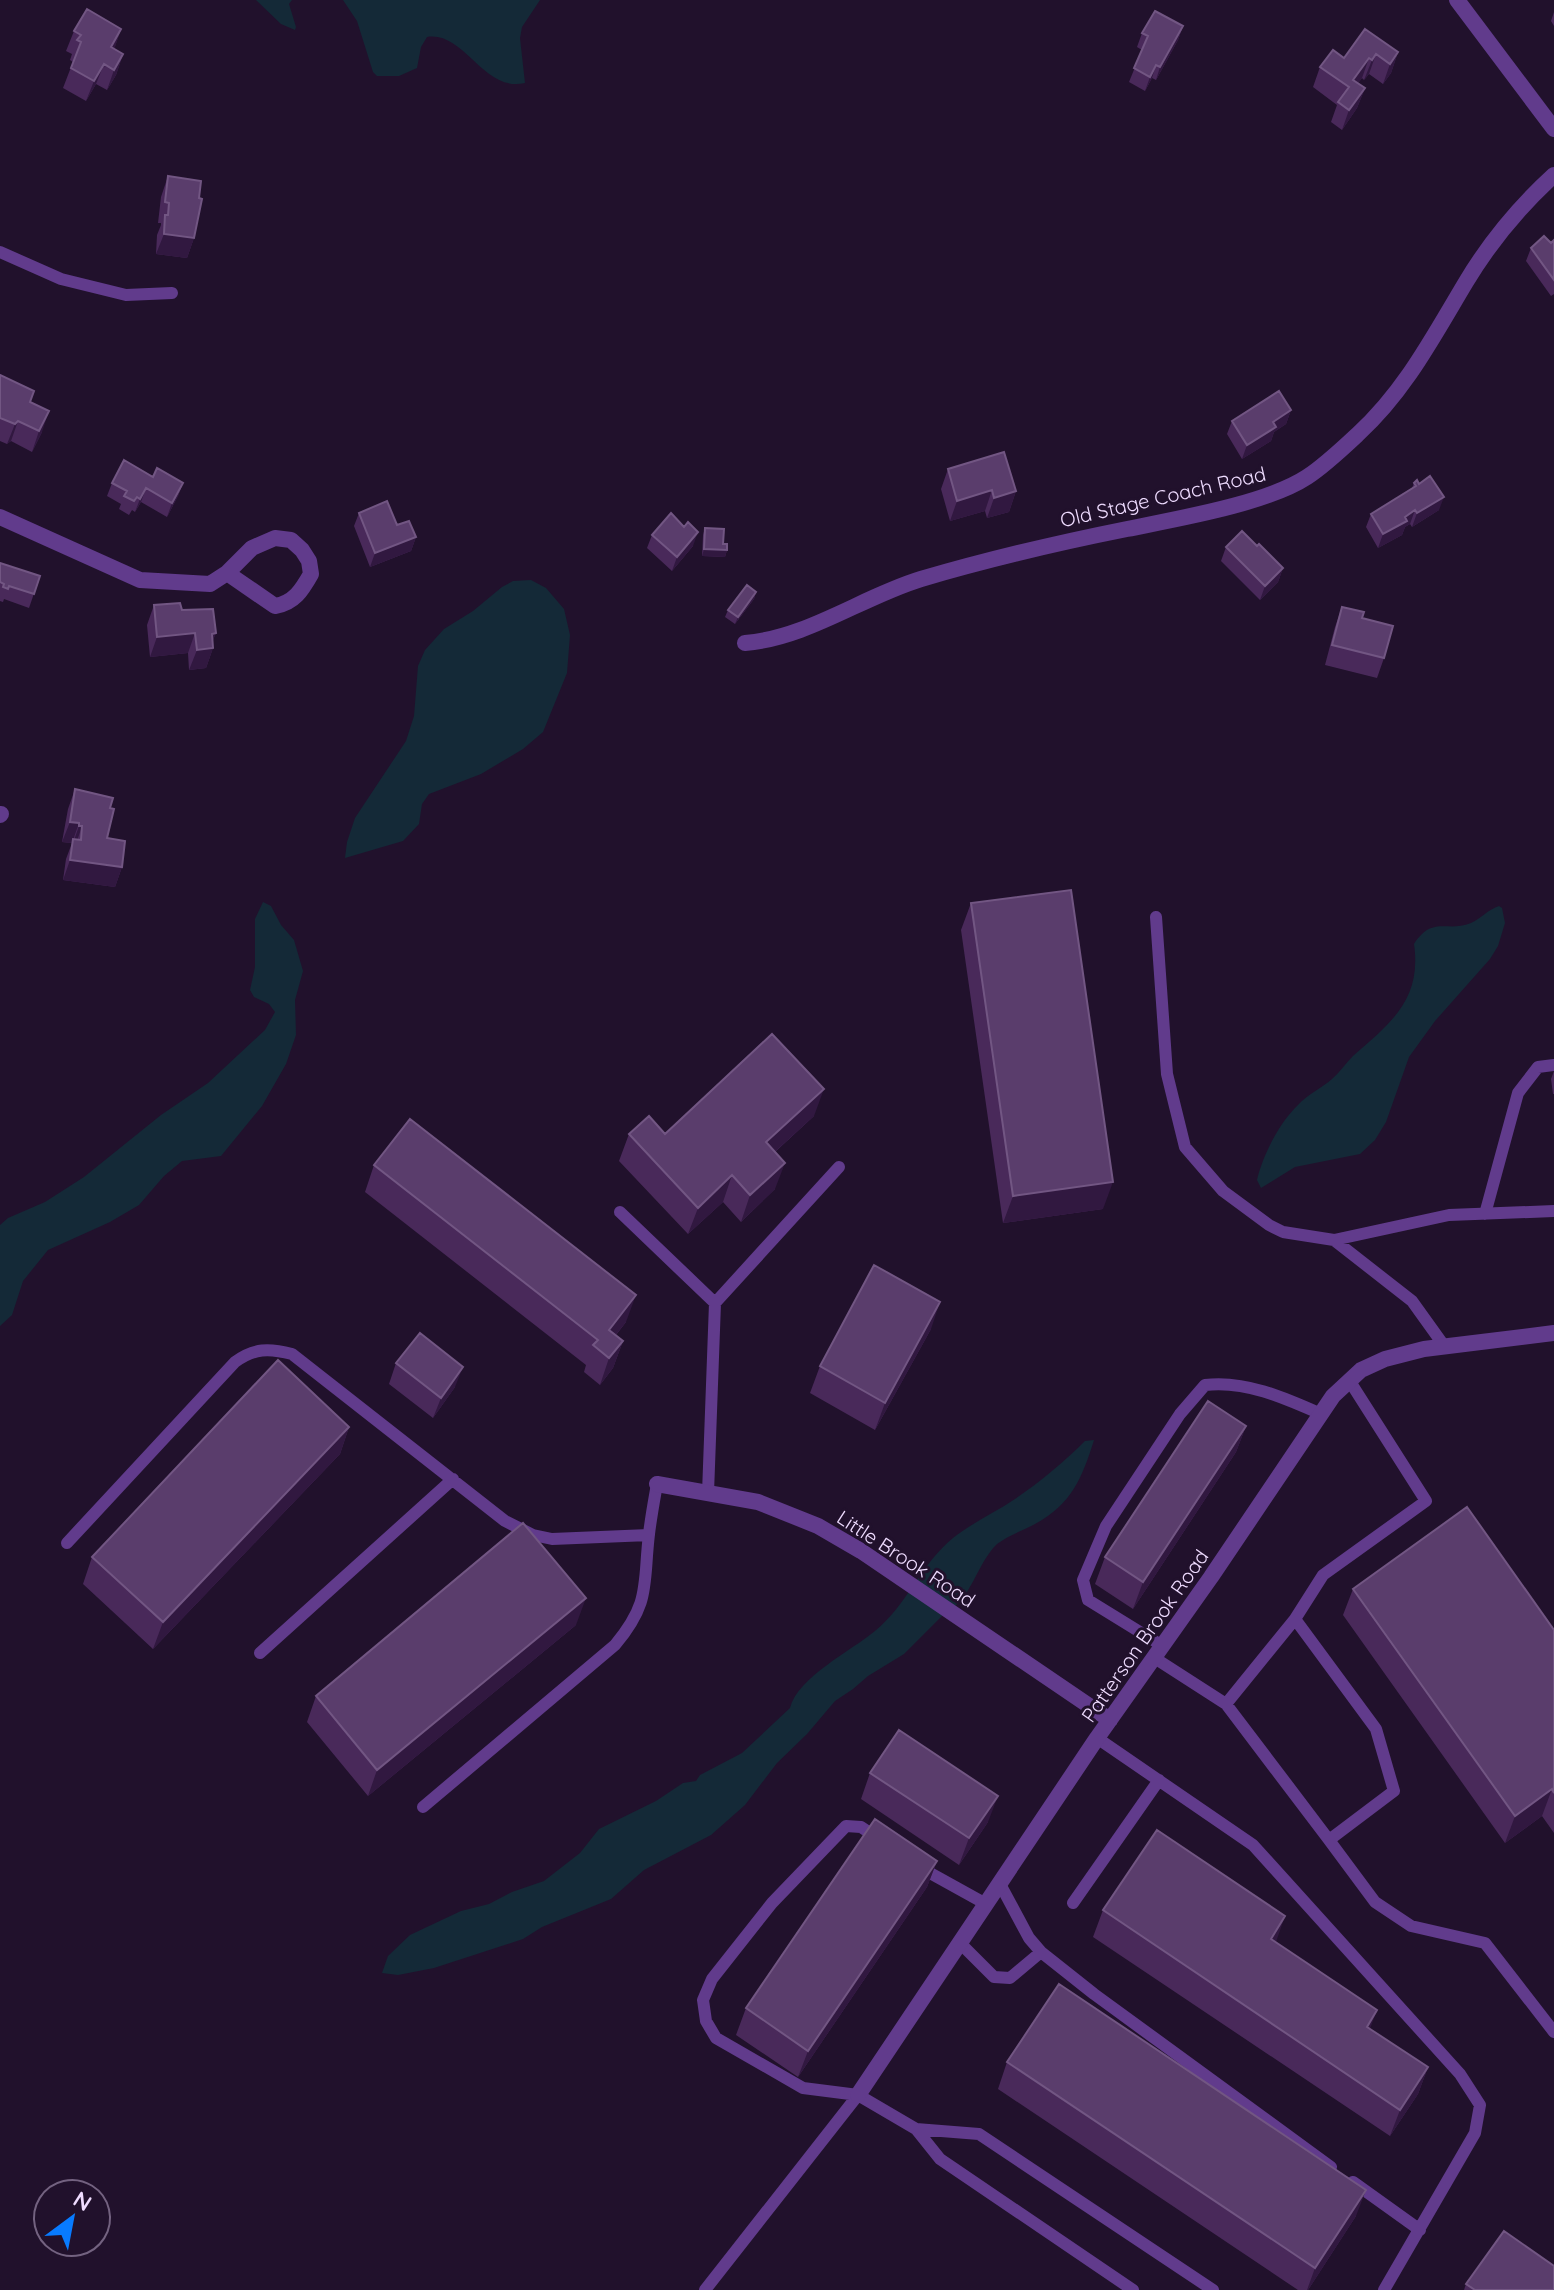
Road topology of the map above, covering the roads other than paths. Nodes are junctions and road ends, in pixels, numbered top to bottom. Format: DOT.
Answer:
graph roads {
  1 [pos="1457,0"];
  2 [pos="1554,129"];
  3 [pos="1554,175"];
  4 [pos="0,252"];
  5 [pos="172,293"];
  6 [pos="0,517"];
  7 [pos="227,573"];
  8 [pos="745,643"];
  9 [pos="1156,917"];
  10 [pos="1554,1065"];
  11 [pos="839,1167"];
  12 [pos="1554,1211"];
  13 [pos="620,1212"];
  14 [pos="1485,1214"];
  15 [pos="1334,1240"];
  16 [pos="715,1303"];
  17 [pos="1554,1333"];
  18 [pos="1445,1347"];
  19 [pos="1349,1380"];
  20 [pos="1321,1414"];
  21 [pos="453,1479"];
  22 [pos="657,1484"];
  23 [pos="708,1493"];
  24 [pos="649,1535"];
  25 [pos="67,1543"];
  26 [pos="1295,1619"];
  27 [pos="1157,1651"];
  28 [pos="260,1653"];
  29 [pos="1226,1704"];
  30 [pos="1110,1720"];
  31 [pos="1097,1738"];
  32 [pos="1159,1780"];
  33 [pos="423,1807"];
  34 [pos="1329,1840"];
  35 [pos="886,1844"];
  36 [pos="911,1861"];
  37 [pos="1000,1884"];
  38 [pos="1073,1903"];
  39 [pos="986,1904"];
  40 [pos="960,1943"];
  41 [pos="1041,1952"];
  42 [pos="1554,2032"];
  43 [pos="858,2095"];
  44 [pos="916,2129"];
  45 [pos="1420,2230"];
  46 [pos="705,2290"];
  47 [pos="1133,2290"];
  48 [pos="1213,2290"];
  49 [pos="1384,2290"];
  1 -- 2 [label="street"];
  3 -- 8 [label="street, Old Stage Coach Road"];
  4 -- 5 [label="lane"];
  6 -- 7 [label="street"];
  7 -- 7 [label="street"];
  9 -- 15 [label="lane"];
  10 -- 14 [label="lane"];
  11 -- 16 [label="lane"];
  12 -- 14 [label="lane"];
  13 -- 16 [label="lane"];
  14 -- 15 [label="lane"];
  15 -- 18 [label="lane"];
  16 -- 23 [label="lane"];
  17 -- 18 [label="street, Patterson Brook Road"];
  18 -- 19 [label="street, Patterson Brook Road"];
  19 -- 20 [label="street, Patterson Brook Road"];
  19 -- 26 [label="lane"];
  20 -- 27 [label="street, Patterson Brook Road"];
  20 -- 27 [label="lane"];
  21 -- 24 [label="lane"];
  21 -- 25 [label="lane"];
  21 -- 28 [label="lane"];
  22 -- 23 [label="street, Little Brook Road"];
  22 -- 24 [label="lane"];
  23 -- 30 [label="street, Little Brook Road"];
  24 -- 33 [label="lane"];
  26 -- 29 [label="lane"];
  26 -- 34 [label="lane"];
  27 -- 29 [label="lane"];
  27 -- 30 [label="street, Patterson Brook Road"];
  29 -- 34 [label="lane"];
  30 -- 31 [label="street, Patterson Brook Road"];
  31 -- 32 [label="lane"];
  31 -- 37 [label="street, Patterson Brook Road"];
  32 -- 38 [label="lane"];
  32 -- 45 [label="lane"];
  34 -- 42 [label="lane"];
  35 -- 43 [label="lane"];
  36 -- 39 [label="lane"];
  37 -- 39 [label="street, Patterson Brook Road"];
  37 -- 41 [label="lane"];
  39 -- 40 [label="street, Patterson Brook Road"];
  40 -- 41 [label="lane"];
  40 -- 43 [label="street, Patterson Brook Road"];
  41 -- 45 [label="lane"];
  43 -- 44 [label="lane"];
  43 -- 46 [label="lane"];
  44 -- 47 [label="lane"];
  44 -- 48 [label="lane"];
  45 -- 49 [label="lane"];
}
